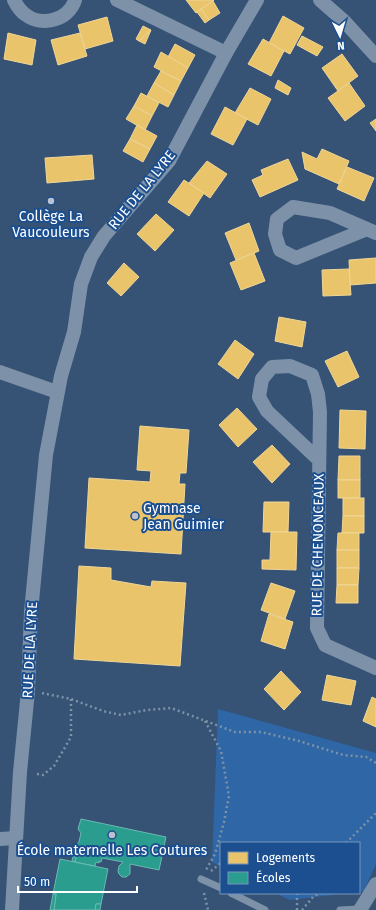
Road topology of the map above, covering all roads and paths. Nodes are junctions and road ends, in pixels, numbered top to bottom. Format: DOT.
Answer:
graph roads {
  1 [pos="14,0"];
  2 [pos="75,0"];
  3 [pos="117,0"];
  4 [pos="258,0"];
  5 [pos="320,0"];
  6 [pos="226,53"];
  7 [pos="376,56"];
  8 [pos="372,231"];
  9 [pos="0,372"];
  10 [pos="57,392"];
  11 [pos="319,460"];
  12 [pos="376,668"];
  13 [pos="35,692"];
  14 [pos="71,699"];
  15 [pos="205,721"];
  16 [pos="376,763"];
  17 [pos="38,774"];
  18 [pos="376,813"];
  19 [pos="16,838"];
  20 [pos="0,839"];
  21 [pos="347,842"];
  22 [pos="220,864"];
  23 [pos="213,869"];
  24 [pos="201,878"];
  25 [pos="376,884"];
  26 [pos="220,888"];
  27 [pos="233,894"];
  28 [pos="297,894"];
  29 [pos="318,894"];
  30 [pos="12,910"];
  31 [pos="265,910"];
  32 [pos="297,910"];
  33 [pos="302,910"];
  34 [pos="340,910"];
  35 [pos="360,910"];
  1 -- 2 [label="street"];
  3 -- 6 [label="street"];
  4 -- 6 [label="street, RUE DE LA LYRE"];
  5 -- 7 [label="street"];
  6 -- 10 [label="street, RUE DE LA LYRE"];
  8 -- 8 [label="street"];
  9 -- 10 [label="street"];
  10 -- 19 [label="street, RUE DE LA LYRE"];
  11 -- 11 [label="street, RUE DE CHENONCEAUX"];
  11 -- 12 [label="street, RUE DE CHENONCEAUX"];
  13 -- 14 [label="path"];
  14 -- 15 [label="path"];
  14 -- 17 [label="path"];
  15 -- 16 [label="path"];
  15 -- 24 [label="path"];
  18 -- 21 [label="path"];
  19 -- 20 [label="street"];
  19 -- 30 [label="street, RUE DE LA LYRE"];
  22 -- 23 [label="path"];
  24 -- 26 [label="lane"];
  25 -- 35 [label="street"];
  27 -- 31 [label="lane"];
  28 -- 32 [label="path"];
  29 -- 33 [label="path"];
  34 -- 35 [label="lane"];
}
